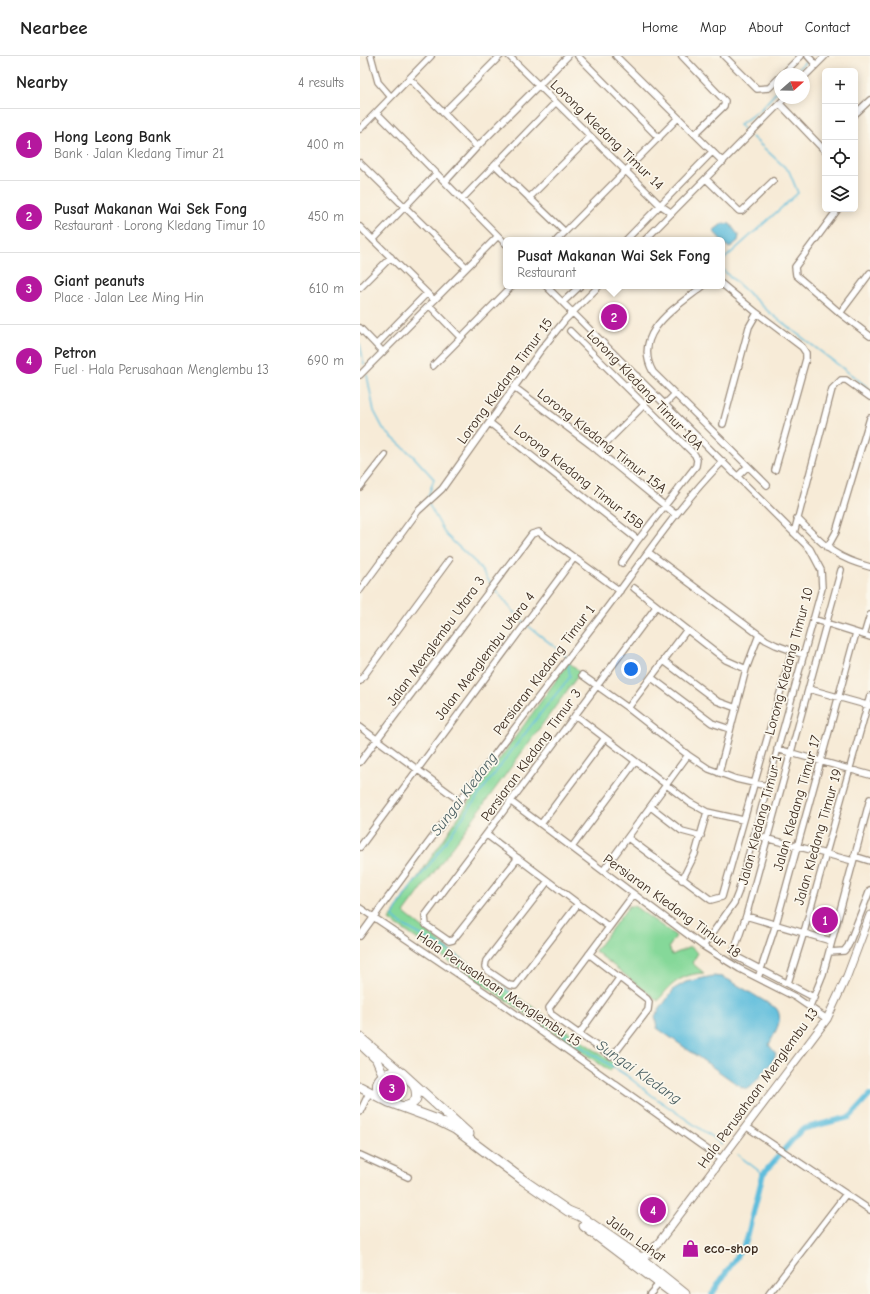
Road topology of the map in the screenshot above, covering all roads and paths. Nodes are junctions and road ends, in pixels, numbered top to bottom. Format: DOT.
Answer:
graph roads {
  1 [pos="371,56"];
  2 [pos="431,56"];
  3 [pos="500,56"];
  4 [pos="509,56"];
  5 [pos="568,56"];
  6 [pos="578,56"];
  7 [pos="616,56"];
  8 [pos="682,56"];
  9 [pos="724,56"];
  10 [pos="801,56"];
  11 [pos="808,56"];
  12 [pos="825,56"];
  13 [pos="816,65"];
  14 [pos="789,68"];
  15 [pos="810,71"];
  16 [pos="410,79"];
  17 [pos="774,83"];
  18 [pos="538,85"];
  19 [pos="391,97"];
  20 [pos="870,100"];
  21 [pos="556,102"];
  22 [pos="780,104"];
  23 [pos="858,111"];
  24 [pos="377,113"];
  25 [pos="443,113"];
  26 [pos="678,118"];
  27 [pos="360,129"];
  28 [pos="696,134"];
  29 [pos="590,137"];
  30 [pos="659,138"];
  31 [pos="822,146"];
  32 [pos="477,147"];
  33 [pos="713,151"];
  34 [pos="723,162"];
  35 [pos="360,163"];
  36 [pos="495,165"];
  37 [pos="625,171"];
  38 [pos="436,174"];
  39 [pos="706,179"];
  40 [pos="773,181"];
  41 [pos="445,182"];
  42 [pos="462,198"];
  43 [pos="529,198"];
  44 [pos="660,205"];
  45 [pos="404,207"];
  46 [pos="836,212"];
  47 [pos="672,213"];
  48 [pos="360,227"];
  49 [pos="565,232"];
  50 [pos="498,236"];
  51 [pos="560,237"];
  52 [pos="629,237"];
  53 [pos="648,237"];
  54 [pos="373,240"];
  55 [pos="503,241"];
  56 [pos="391,257"];
  57 [pos="466,267"];
  58 [pos="870,273"];
  59 [pos="725,286"];
  60 [pos="360,288"];
  61 [pos="509,289"];
  62 [pos="549,289"];
  63 [pos="577,289"];
  64 [pos="596,289"];
  65 [pos="699,289"];
  66 [pos="427,293"];
  67 [pos="434,300"];
  68 [pos="563,302"];
  69 [pos="429,306"];
  70 [pos="573,312"];
  71 [pos="757,313"];
  72 [pos="840,313"];
  73 [pos="360,328"];
  74 [pos="570,331"];
  75 [pos="870,336"];
  76 [pos="461,338"];
  77 [pos="376,345"];
  78 [pos="383,352"];
  79 [pos="433,366"];
  80 [pos="360,375"];
  81 [pos="638,376"];
  82 [pos="514,387"];
  83 [pos="627,387"];
  84 [pos="675,394"];
  85 [pos="870,397"];
  86 [pos="645,404"];
  87 [pos="665,404"];
  88 [pos="870,418"];
  89 [pos="490,423"];
  90 [pos="723,424"];
  91 [pos="598,451"];
  92 [pos="385,455"];
  93 [pos="723,461"];
  94 [pos="748,466"];
  95 [pos="775,470"];
  96 [pos="738,476"];
  97 [pos="361,483"];
  98 [pos="767,485"];
  99 [pos="664,506"];
  100 [pos="675,514"];
  101 [pos="797,518"];
  102 [pos="794,532"];
  103 [pos="638,540"];
  104 [pos="827,548"];
  105 [pos="648,552"];
  106 [pos="574,558"];
  107 [pos="449,560"];
  108 [pos="622,563"];
  109 [pos="870,567"];
  110 [pos="841,570"];
  111 [pos="634,588"];
  112 [pos="360,590"];
  113 [pos="620,591"];
  114 [pos="656,607"];
  115 [pos="870,615"];
  116 [pos="813,619"];
  117 [pos="826,624"];
  118 [pos="686,631"];
  119 [pos="856,633"];
  120 [pos="759,635"];
  121 [pos="867,636"];
  122 [pos="792,651"];
  123 [pos="804,655"];
  124 [pos="664,661"];
  125 [pos="746,669"];
  126 [pos="582,675"];
  127 [pos="652,678"];
  128 [pos="360,681"];
  129 [pos="597,686"];
  130 [pos="809,689"];
  131 [pos="870,696"];
  132 [pos="839,698"];
  133 [pos="869,706"];
  134 [pos="628,708"];
  135 [pos="736,708"];
  136 [pos="575,715"];
  137 [pos="360,726"];
  138 [pos="730,729"];
  139 [pos="605,738"];
  140 [pos="378,740"];
  141 [pos="777,749"];
  142 [pos="791,754"];
  143 [pos="688,756"];
  144 [pos="360,762"];
  145 [pos="635,762"];
  146 [pos="821,762"];
  147 [pos="417,769"];
  148 [pos="850,769"];
  149 [pos="719,773"];
  150 [pos="870,775"];
  151 [pos="754,784"];
  152 [pos="666,786"];
  153 [pos="767,786"];
  154 [pos="870,799"];
  155 [pos="460,800"];
  156 [pos="510,801"];
  157 [pos="651,807"];
  158 [pos="707,812"];
  159 [pos="743,820"];
  160 [pos="541,824"];
  161 [pos="487,835"];
  162 [pos="754,835"];
  163 [pos="701,836"];
  164 [pos="628,838"];
  165 [pos="768,838"];
  166 [pos="797,845"];
  167 [pos="360,847"];
  168 [pos="572,847"];
  169 [pos="826,853"];
  170 [pos="518,858"];
  171 [pos="854,858"];
  172 [pos="870,861"];
  173 [pos="603,871"];
  174 [pos="682,880"];
  175 [pos="548,881"];
  176 [pos="870,890"];
  177 [pos="634,894"];
  178 [pos="578,904"];
  179 [pos="360,908"];
  180 [pos="870,915"];
  181 [pos="746,916"];
  182 [pos="373,918"];
  183 [pos="776,924"];
  184 [pos="609,927"];
  185 [pos="804,932"];
  186 [pos="360,936"];
  187 [pos="831,941"];
  188 [pos="703,946"];
  189 [pos="829,952"];
  190 [pos="589,954"];
  191 [pos="761,969"];
  192 [pos="620,977"];
  193 [pos="758,978"];
  194 [pos="788,983"];
  195 [pos="815,998"];
  196 [pos="810,1006"];
  197 [pos="827,1019"];
  198 [pos="579,1034"];
  199 [pos="360,1037"];
  200 [pos="360,1044"];
  201 [pos="402,1073"];
  202 [pos="381,1078"];
  203 [pos="360,1082"];
  204 [pos="414,1084"];
  205 [pos="360,1087"];
  206 [pos="369,1093"];
  207 [pos="382,1099"];
  208 [pos="403,1107"];
  209 [pos="360,1112"];
  210 [pos="747,1127"];
  211 [pos="482,1148"];
  212 [pos="360,1155"];
  213 [pos="722,1160"];
  214 [pos="408,1177"];
  215 [pos="846,1194"];
  216 [pos="568,1210"];
  217 [pos="870,1210"];
  218 [pos="649,1254"];
  219 [pos="639,1258"];
  220 [pos="649,1266"];
  221 [pos="659,1284"];
  222 [pos="650,1294"];
  223 [pos="674,1294"];
  224 [pos="685,1294"];
  225 [pos="769,1294"];
  1 -- 19 [label="street"];
  2 -- 16 [label="street"];
  3 -- 25 [label="street"];
  4 -- 18 [label="street, Lorong Kledang Timur 14"];
  5 -- 18 [label="street"];
  6 -- 30 [label="street"];
  7 -- 26 [label="street"];
  8 -- 28 [label="street"];
  9 -- 17 [label="street"];
  10 -- 14 [label="street"];
  11 -- 13 [label="street"];
  12 -- 13 [label="street"];
  13 -- 15 [label="street"];
  16 -- 19 [label="street"];
  16 -- 25 [label="street"];
  18 -- 21 [label="street, Lorong Kledang Timur 14"];
  18 -- 32 [label="street"];
  19 -- 24 [label="street"];
  20 -- 23 [label="street"];
  21 -- 29 [label="street, Lorong Kledang Timur 14"];
  21 -- 36 [label="street"];
  22 -- 31 [label="street"];
  22 -- 34 [label="street"];
  24 -- 27 [label="street"];
  24 -- 38 [label="street"];
  25 -- 32 [label="street"];
  26 -- 28 [label="street"];
  26 -- 30 [label="street"];
  28 -- 33 [label="street"];
  29 -- 37 [label="street, Lorong Kledang Timur 14"];
  29 -- 43 [label="street"];
  30 -- 37 [label="street"];
  32 -- 41 [label="street"];
  33 -- 34 [label="street"];
  33 -- 44 [label="street"];
  34 -- 39 [label="street"];
  35 -- 45 [label="street"];
  36 -- 42 [label="street"];
  36 -- 43 [label="street"];
  37 -- 44 [label="street, Lorong Kledang Timur 14"];
  37 -- 49 [label="street"];
  38 -- 41 [label="street"];
  38 -- 45 [label="street"];
  39 -- 40 [label="street"];
  39 -- 47 [label="street"];
  41 -- 42 [label="street"];
  42 -- 50 [label="street"];
  43 -- 49 [label="street"];
  44 -- 47 [label="street, Lorong Kledang Timur 14"];
  44 -- 52 [label="street"];
  45 -- 54 [label="street"];
  45 -- 57 [label="street"];
  46 -- 72 [label="street"];
  47 -- 53 [label="street"];
  48 -- 54 [label="street"];
  49 -- 51 [label="street"];
  50 -- 55 [label="street"];
  50 -- 57 [label="street"];
  54 -- 56 [label="street"];
  56 -- 60 [label="street"];
  56 -- 66 [label="street"];
  57 -- 67 [label="street"];
  58 -- 72 [label="street"];
  59 -- 71 [label="street"];
  61 -- 76 [label="street"];
  62 -- 68 [label="street, Lorong Kledang Timur 10"];
  63 -- 68 [label="street"];
  64 -- 70 [label="street, Lorong Kledang Timur 15"];
  65 -- 84 [label="street"];
  66 -- 67 [label="street"];
  66 -- 77 [label="street"];
  67 -- 69 [label="street"];
  68 -- 70 [label="street, Lorong Kledang Timur 10"];
  69 -- 76 [label="street"];
  69 -- 78 [label="street"];
  70 -- 81 [label="street, Lorong Kledang Timur 10"];
  70 -- 82 [label="street, Lorong Kledang Timur 15"];
  71 -- 90 [label="street"];
  71 -- 95 [label="street"];
  72 -- 75 [label="street"];
  73 -- 77 [label="street"];
  74 -- 83 [label="street, Lorong Kledang Timur 10A"];
  76 -- 79 [label="street"];
  77 -- 78 [label="street"];
  78 -- 80 [label="street"];
  81 -- 83 [label="street"];
  81 -- 87 [label="street, Lorong Kledang Timur 10"];
  82 -- 89 [label="street, Lorong Kledang Timur 15"];
  82 -- 91 [label="street, Lorong Kledang Timur 15A"];
  83 -- 86 [label="street, Lorong Kledang Timur 10A"];
  84 -- 87 [label="street"];
  84 -- 94 [label="street"];
  85 -- 101 [label="street"];
  86 -- 91 [label="street"];
  86 -- 99 [label="street, Lorong Kledang Timur 10A"];
  87 -- 93 [label="street, Lorong Kledang Timur 10"];
  88 -- 104 [label="street"];
  89 -- 103 [label="street, Lorong Kledang Timur 15B"];
  89 -- 112 [label="street, Lorong Kledang Timur 15"];
  91 -- 99 [label="street, Lorong Kledang Timur 15A"];
  92 -- 97 [label="street"];
  93 -- 96 [label="street, Lorong Kledang Timur 10"];
  93 -- 100 [label="street, Persiaran Kledang Timur 1"];
  94 -- 96 [label="street"];
  94 -- 98 [label="street"];
  96 -- 102 [label="street, Lorong Kledang Timur 10"];
  99 -- 100 [label="street, Lorong Kledang Timur 15A"];
  99 -- 103 [label="street, Lorong Kledang Timur 15B"];
  100 -- 105 [label="street, Persiaran Kledang Timur 1"];
  101 -- 102 [label="street"];
  101 -- 104 [label="street"];
  102 -- 116 [label="street, Lorong Kledang Timur 10"];
  103 -- 108 [label="street"];
  104 -- 109 [label="street"];
  105 -- 113 [label="street, Persiaran Kledang Timur 1"];
  105 -- 120 [label="street"];
  106 -- 113 [label="street"];
  106 -- 140 [label="street, Jalan Menglembu Utara 3"];
  106 -- 147 [label="street, Jalan Menglembu Utara 4"];
  107 -- 128 [label="street"];
  110 -- 117 [label="street, Jalan Kledang Timur 1"];
  111 -- 114 [label="street"];
  113 -- 155 [label="street, Persiaran Kledang Timur 1"];
  114 -- 118 [label="street"];
  114 -- 129 [label="street, Persiaran Kledang Timur 3"];
  115 -- 121 [label="street"];
  116 -- 117 [label="street"];
  116 -- 123 [label="street, Lorong Kledang Timur 10"];
  117 -- 119 [label="street"];
  117 -- 130 [label="street, Jalan Kledang Timur 1"];
  118 -- 124 [label="street"];
  118 -- 125 [label="street"];
  119 -- 121 [label="street"];
  119 -- 132 [label="street, Jalan Kledang Timur 17"];
  120 -- 122 [label="street"];
  120 -- 125 [label="street"];
  122 -- 123 [label="street"];
  122 -- 151 [label="street, Lorong Kledang Timur 10"];
  123 -- 141 [label="street, Lorong Kledang Timur 10"];
  124 -- 127 [label="street"];
  124 -- 135 [label="street"];
  125 -- 135 [label="street"];
  126 -- 129 [label="street"];
  127 -- 134 [label="street"];
  127 -- 138 [label="street"];
  129 -- 134 [label="street"];
  129 -- 136 [label="street, Persiaran Kledang Timur 3"];
  130 -- 132 [label="street"];
  130 -- 142 [label="street, Jalan Kledang Timur 1"];
  131 -- 133 [label="street, Jalan Kledang Timur 19"];
  132 -- 133 [label="street"];
  132 -- 146 [label="street, Jalan Kledang Timur 17"];
  133 -- 148 [label="street, Jalan Kledang Timur 19"];
  134 -- 143 [label="street"];
  135 -- 138 [label="street"];
  136 -- 139 [label="street"];
  136 -- 156 [label="street, Persiaran Kledang Timur 3"];
  137 -- 140 [label="street"];
  138 -- 149 [label="street"];
  139 -- 145 [label="street"];
  139 -- 160 [label="street"];
  140 -- 144 [label="street, Jalan Menglembu Utara 3"];
  140 -- 147 [label="street"];
  141 -- 142 [label="street"];
  141 -- 153 [label="street, Lorong Kledang Timur 10"];
  142 -- 146 [label="street"];
  142 -- 165 [label="street, Jalan Kledang Timur 1"];
  143 -- 149 [label="street"];
  143 -- 152 [label="street"];
  145 -- 152 [label="street"];
  145 -- 168 [label="street"];
  146 -- 148 [label="street"];
  146 -- 166 [label="street, Jalan Kledang Timur 17"];
  147 -- 155 [label="street"];
  147 -- 167 [label="street, Jalan Menglembu Utara 4"];
  148 -- 150 [label="street"];
  148 -- 169 [label="street, Jalan Kledang Timur 19"];
  149 -- 151 [label="street"];
  151 -- 153 [label="street"];
  151 -- 159 [label="street, Lorong Kledang Timur 10"];
  152 -- 157 [label="street"];
  152 -- 158 [label="street"];
  153 -- 162 [label="street, Lorong Kledang Timur 10"];
  154 -- 171 [label="street"];
  155 -- 182 [label="street, Persiaran Kledang Timur 1"];
  156 -- 160 [label="street, Persiaran Kledang Timur 18"];
  156 -- 161 [label="street, Persiaran Kledang Timur 3"];
  157 -- 163 [label="street"];
  157 -- 164 [label="street"];
  158 -- 159 [label="street"];
  158 -- 163 [label="street"];
  159 -- 174 [label="street, Lorong Kledang Timur 10"];
  160 -- 168 [label="street, Persiaran Kledang Timur 18"];
  161 -- 170 [label="street"];
  161 -- 170 [label="street, Persiaran Kledang Timur 3"];
  162 -- 165 [label="street"];
  162 -- 188 [label="street, Lorong Kledang Timur 10"];
  163 -- 174 [label="street"];
  164 -- 173 [label="street"];
  164 -- 174 [label="street"];
  165 -- 166 [label="street"];
  165 -- 181 [label="street, Jalan Kledang Timur 1"];
  166 -- 169 [label="street"];
  166 -- 183 [label="street, Jalan Kledang Timur 17"];
  168 -- 173 [label="street, Persiaran Kledang Timur 18"];
  169 -- 171 [label="street"];
  169 -- 185 [label="street, Jalan Kledang Timur 19"];
  170 -- 175 [label="street"];
  171 -- 172 [label="street"];
  171 -- 187 [label="street"];
  173 -- 177 [label="street, Persiaran Kledang Timur 18"];
  175 -- 178 [label="street"];
  175 -- 178 [label="street"];
  176 -- 189 [label="street"];
  177 -- 184 [label="street"];
  177 -- 188 [label="street, Persiaran Kledang Timur 18"];
  178 -- 184 [label="street"];
  179 -- 182 [label="street, Hala Perusahaan Menglembu 15"];
  180 -- 197 [label="street, Hala Perusahaan Menglembu 13"];
  181 -- 183 [label="street"];
  181 -- 191 [label="street, Jalan Kledang Timur 1"];
  182 -- 186 [label="street, Persiaran Kledang Timur 1"];
  182 -- 213 [label="street, Hala Perusahaan Menglembu 15"];
  183 -- 185 [label="street"];
  183 -- 191 [label="street, Jalan Kledang Timur 17"];
  184 -- 190 [label="street"];
  185 -- 187 [label="street"];
  185 -- 194 [label="street, Jalan Kledang Timur 19"];
  187 -- 189 [label="street"];
  188 -- 193 [label="street, Persiaran Kledang Timur 18"];
  189 -- 195 [label="street"];
  190 -- 192 [label="street"];
  190 -- 198 [label="street"];
  191 -- 193 [label="street, Jalan Kledang Timur 17"];
  191 -- 194 [label="street"];
  192 -- 198 [label="street"];
  192 -- 198 [label="street"];
  193 -- 196 [label="street, Persiaran Kledang Timur 18"];
  194 -- 195 [label="street"];
  195 -- 196 [label="street"];
  196 -- 197 [label="street, Persiaran Kledang Timur 18"];
  197 -- 210 [label="street, Hala Perusahaan Menglembu 13"];
  199 -- 201 [label="main road"];
  200 -- 202 [label="main road"];
  201 -- 202 [label="main road"];
  201 -- 204 [label="main road"];
  202 -- 203 [label="main road"];
  202 -- 207 [label="main road"];
  204 -- 208 [label="main road"];
  204 -- 211 [label="main road, Jalan Lahat"];
  205 -- 206 [label="main road"];
  206 -- 207 [label="main road"];
  206 -- 209 [label="street"];
  207 -- 208 [label="main road"];
  208 -- 211 [label="main road, Jalan Lahat"];
  210 -- 213 [label="street, Hala Perusahaan Menglembu 13"];
  210 -- 215 [label="street"];
  211 -- 216 [label="main road, Jalan Lahat"];
  212 -- 214 [label="street"];
  213 -- 218 [label="street, Hala Perusahaan Menglembu 13"];
  215 -- 217 [label="street"];
  215 -- 225 [label="street"];
  216 -- 219 [label="main road, Jalan Lahat"];
  216 -- 221 [label="main road, Jalan Lahat"];
  218 -- 219 [label="street"];
  218 -- 220 [label="street"];
  219 -- 220 [label="main road, Jalan Lahat"];
  220 -- 224 [label="main road, Jalan Lahat"];
  221 -- 222 [label="street"];
  221 -- 223 [label="main road, Jalan Lahat"];
}
